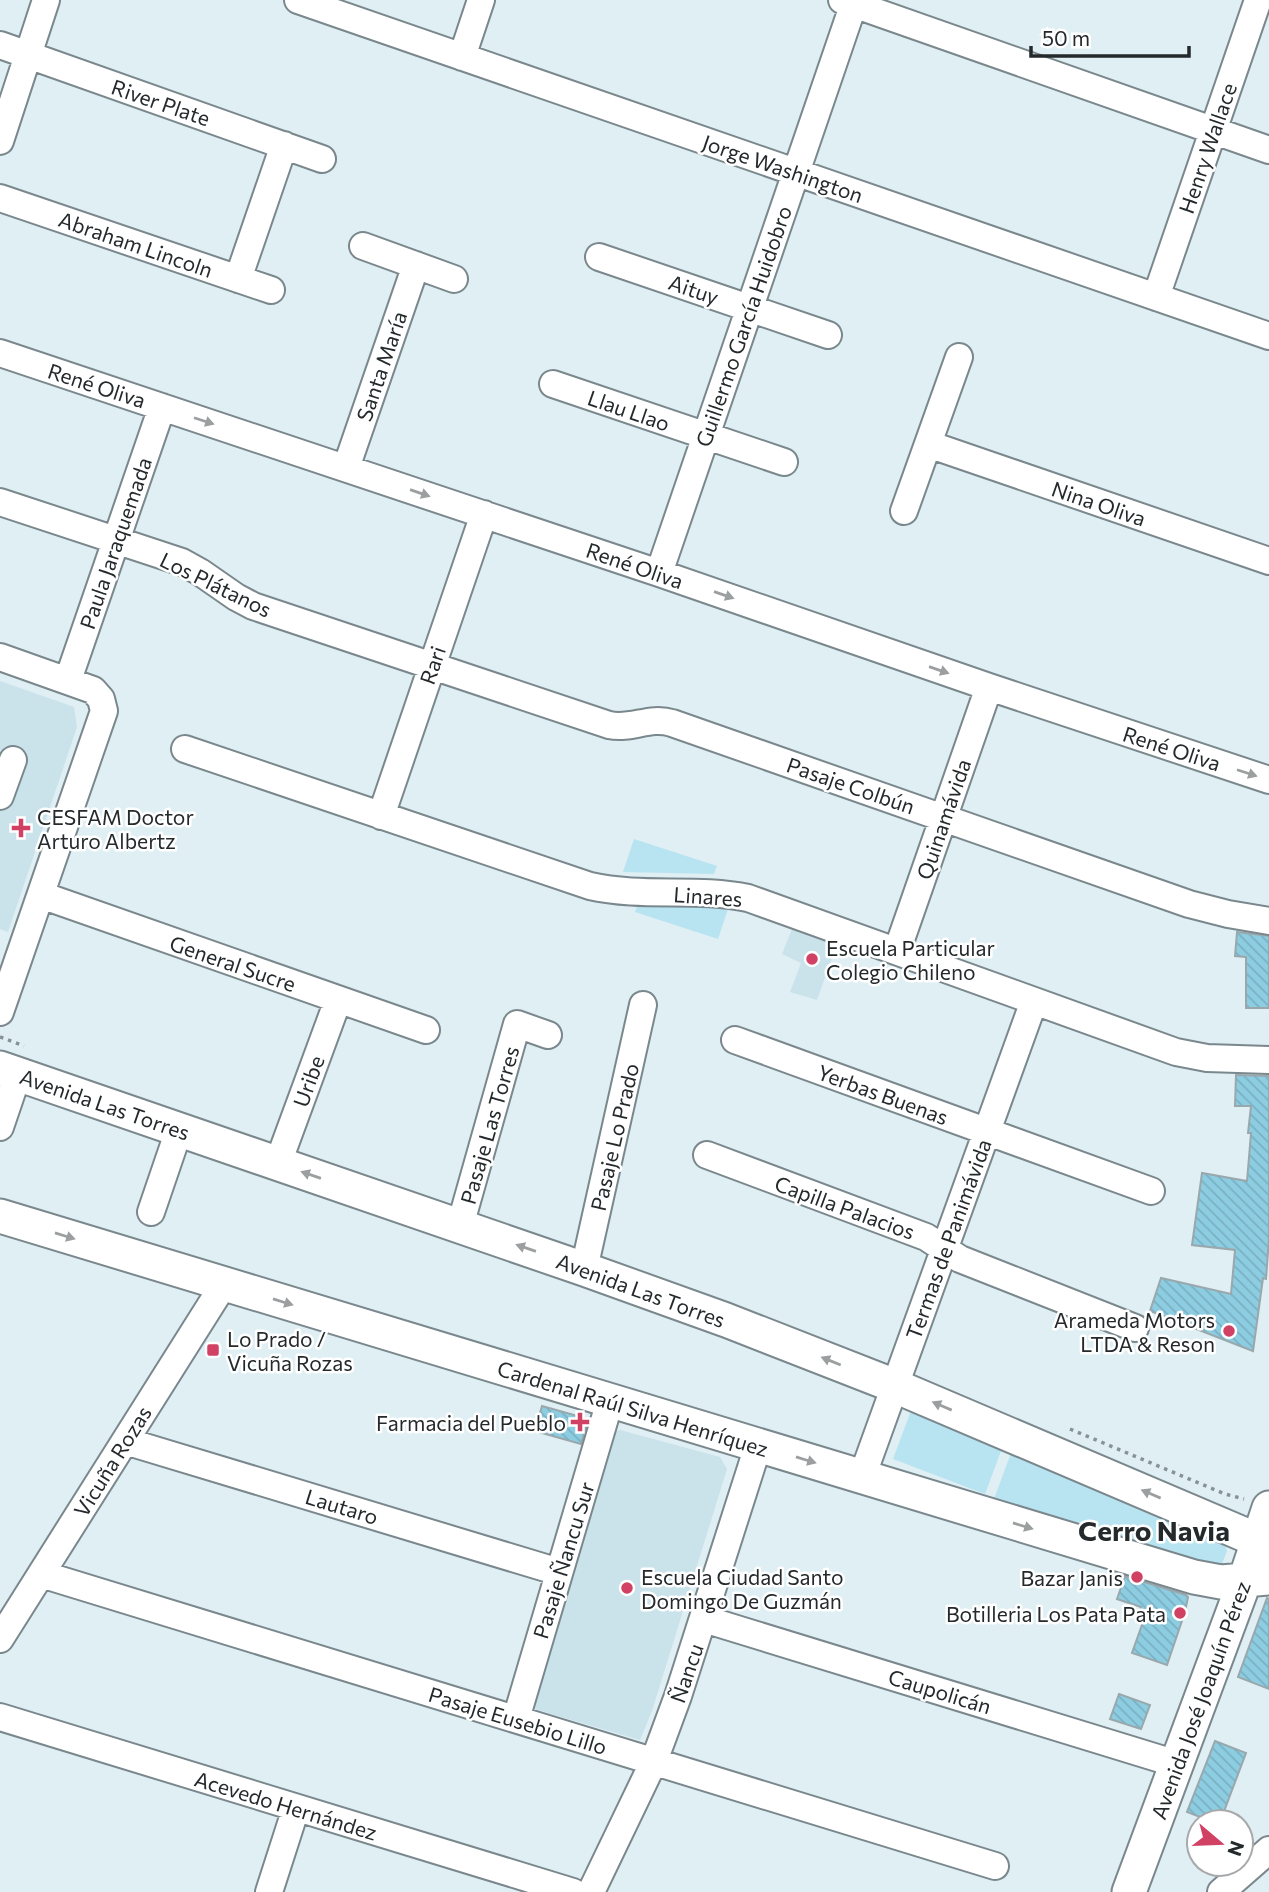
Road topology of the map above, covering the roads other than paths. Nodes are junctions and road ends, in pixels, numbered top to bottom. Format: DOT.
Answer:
graph roads {
  1 [pos="47,0"];
  2 [pos="298,0"];
  3 [pos="481,0"];
  4 [pos="1258,0"];
  5 [pos="850,1"];
  6 [pos="0,45"];
  7 [pos="28,55"];
  8 [pos="462,57"];
  9 [pos="1213,131"];
  10 [pos="0,141"];
  11 [pos="284,145"];
  12 [pos="1269,150"];
  13 [pos="322,159"];
  14 [pos="796,172"];
  15 [pos="0,198"];
  16 [pos="363,246"];
  17 [pos="599,257"];
  18 [pos="416,265"];
  19 [pos="238,279"];
  20 [pos="454,279"];
  21 [pos="271,290"];
  22 [pos="1156,297"];
  23 [pos="750,308"];
  24 [pos="828,335"];
  25 [pos="1269,336"];
  26 [pos="0,353"];
  27 [pos="959,357"];
  28 [pos="553,384"];
  29 [pos="162,407"];
  30 [pos="706,436"];
  31 [pos="928,444"];
  32 [pos="784,462"];
  33 [pos="346,468"];
  34 [pos="0,502"];
  35 [pos="904,510"];
  36 [pos="484,514"];
  37 [pos="116,541"];
  38 [pos="1269,561"];
  39 [pos="659,573"];
  40 [pos="0,657"];
  41 [pos="431,667"];
  42 [pos="68,680"];
  43 [pos="989,687"];
  44 [pos="186,749"];
  45 [pos="13,760"];
  46 [pos="1269,780"];
  47 [pos="0,796"];
  48 [pos="381,816"];
  49 [pos="944,817"];
  50 [pos="41,895"];
  51 [pos="1269,921"];
  52 [pos="897,951"];
  53 [pos="338,1000"];
  54 [pos="1034,1001"];
  55 [pos="643,1005"];
  56 [pos="0,1012"];
  57 [pos="426,1030"];
  58 [pos="548,1035"];
  59 [pos="734,1040"];
  60 [pos="1269,1060"];
  61 [pos="9,1071"];
  62 [pos="0,1127"];
  63 [pos="179,1130"];
  64 [pos="987,1131"];
  65 [pos="707,1155"];
  66 [pos="278,1163"];
  67 [pos="1151,1191"];
  68 [pos="151,1212"];
  69 [pos="0,1216"];
  70 [pos="460,1226"];
  71 [pos="944,1249"];
  72 [pos="584,1269"];
  73 [pos="224,1284"];
  74 [pos="1135,1328"];
  75 [pos="895,1386"];
  76 [pos="610,1401"];
  77 [pos="125,1441"];
  78 [pos="758,1446"];
  79 [pos="862,1477"];
  80 [pos="1269,1508"];
  81 [pos="1264,1543"];
  82 [pos="559,1572"];
  83 [pos="41,1574"];
  84 [pos="1257,1579"];
  85 [pos="704,1619"];
  86 [pos="0,1639"];
  87 [pos="0,1717"];
  88 [pos="516,1719"];
  89 [pos="654,1761"];
  90 [pos="1177,1764"];
  91 [pos="296,1808"];
  92 [pos="1269,1851"];
  93 [pos="995,1866"];
  94 [pos="269,1892"];
  95 [pos="573,1892"];
  96 [pos="591,1892"];
  97 [pos="1129,1892"];
  98 [pos="1221,1892"];
  1 -- 7 [label="street"];
  2 -- 8 [label="street, Jorge Washington"];
  3 -- 8 [label="street"];
  4 -- 9 [label="street, Henry Wallace"];
  5 -- 9 [label="street"];
  5 -- 14 [label="street, Guillermo García Huidobro"];
  6 -- 7 [label="street, River Plate"];
  7 -- 10 [label="street"];
  7 -- 11 [label="street, River Plate"];
  8 -- 14 [label="street, Jorge Washington"];
  9 -- 12 [label="street"];
  9 -- 22 [label="street, Henry Wallace"];
  11 -- 13 [label="street, River Plate"];
  11 -- 19 [label="street"];
  14 -- 22 [label="street, Jorge Washington"];
  14 -- 23 [label="street, Guillermo García Huidobro"];
  15 -- 19 [label="street, Abraham Lincoln"];
  16 -- 18 [label="street"];
  17 -- 23 [label="street, Aituy"];
  18 -- 20 [label="street"];
  18 -- 33 [label="street, Santa María"];
  19 -- 21 [label="street, Abraham Lincoln"];
  22 -- 25 [label="street, Jorge Washington"];
  23 -- 24 [label="street, Aituy"];
  23 -- 30 [label="street, Guillermo García Huidobro"];
  26 -- 29 [label="street, René Oliva"];
  27 -- 31 [label="street"];
  28 -- 30 [label="street, Llau Llao"];
  29 -- 33 [label="street, René Oliva, one-way"];
  29 -- 37 [label="street, Paula Jaraquemada"];
  30 -- 32 [label="street, Llau Llao"];
  30 -- 39 [label="street, Guillermo García Huidobro"];
  31 -- 35 [label="street"];
  31 -- 38 [label="street, Nina Oliva"];
  33 -- 36 [label="street, René Oliva, one-way"];
  34 -- 37 [label="street, Los Plátanos"];
  36 -- 39 [label="street, René Oliva"];
  36 -- 41 [label="street, Rari"];
  37 -- 41 [label="street, Los Plátanos"];
  37 -- 42 [label="street, Paula Jaraquemada"];
  39 -- 43 [label="street, René Oliva, one-way"];
  40 -- 42 [label="street"];
  41 -- 48 [label="street, Rari"];
  41 -- 49 [label="street, Pasaje Colbún"];
  42 -- 50 [label="street"];
  43 -- 46 [label="street, René Oliva, one-way"];
  43 -- 49 [label="street, Quinamávida"];
  44 -- 48 [label="street, Linares"];
  45 -- 47 [label="street"];
  48 -- 52 [label="street, Linares"];
  49 -- 51 [label="street, Pasaje Colbún"];
  49 -- 52 [label="street, Quinamávida"];
  50 -- 53 [label="street, General Sucre"];
  50 -- 56 [label="street"];
  52 -- 54 [label="street, Linares"];
  53 -- 57 [label="street, General Sucre"];
  53 -- 66 [label="street, Uribe"];
  54 -- 60 [label="street, Linares"];
  54 -- 64 [label="street, Termas de Panimávida"];
  55 -- 72 [label="street, Pasaje Lo Prado"];
  58 -- 70 [label="street, Pasaje Las Torres"];
  59 -- 64 [label="street, Yerbas Buenas"];
  61 -- 62 [label="street"];
  61 -- 63 [label="main road, Avenida Las Torres"];
  63 -- 66 [label="main road, Avenida Las Torres"];
  63 -- 68 [label="street"];
  64 -- 67 [label="street, Yerbas Buenas"];
  64 -- 71 [label="street, Termas de Panimávida"];
  65 -- 71 [label="street, Capilla Palacios"];
  70 -- 66 [label="main road, Avenida Las Torres, one-way"];
  69 -- 73 [label="main road, Cardenal Raúl Silva Henríquez, one-way"];
  72 -- 70 [label="main road, Avenida Las Torres, one-way"];
  71 -- 74 [label="street, Capilla Palacios"];
  71 -- 75 [label="street, Termas de Panimávida"];
  75 -- 72 [label="main road, Avenida Las Torres, one-way"];
  73 -- 76 [label="main road, Cardenal Raúl Silva Henríquez, one-way"];
  73 -- 77 [label="street, Vicuña Rozas"];
  75 -- 79 [label="street, Termas de Panimávida"];
  81 -- 75 [label="main road, Avenida Las Torres, one-way"];
  76 -- 78 [label="main road, Cardenal Raúl Silva Henríquez"];
  76 -- 82 [label="street, Pasaje Ñancu Sur"];
  77 -- 82 [label="street, Lautaro"];
  77 -- 83 [label="street, Vicuña Rozas"];
  78 -- 79 [label="main road, Cardenal Raúl Silva Henríquez, one-way"];
  78 -- 85 [label="street, Ñancu"];
  79 -- 84 [label="main road, Cardenal Raúl Silva Henríquez, one-way"];
  80 -- 81 [label="main road, Avenida José Joaquín Pérez"];
  81 -- 84 [label="main road, Avenida José Joaquín Pérez"];
  82 -- 88 [label="street, Pasaje Ñancu Sur"];
  83 -- 86 [label="street, Vicuña Rozas"];
  83 -- 88 [label="street, Pasaje Eusebio Lillo"];
  84 -- 90 [label="main road, Avenida José Joaquín Pérez"];
  85 -- 89 [label="street, Ñancu"];
  85 -- 90 [label="street, Caupolicán"];
  87 -- 91 [label="street, Acevedo Hernández"];
  88 -- 89 [label="street, Pasaje Eusebio Lillo"];
  89 -- 93 [label="street, Pasaje Eusebio Lillo"];
  89 -- 96 [label="street, Ñancu"];
  90 -- 97 [label="main road, Avenida José Joaquín Pérez"];
  91 -- 94 [label="street"];
  91 -- 95 [label="street, Acevedo Hernández"];
  92 -- 98 [label="street"];
}
